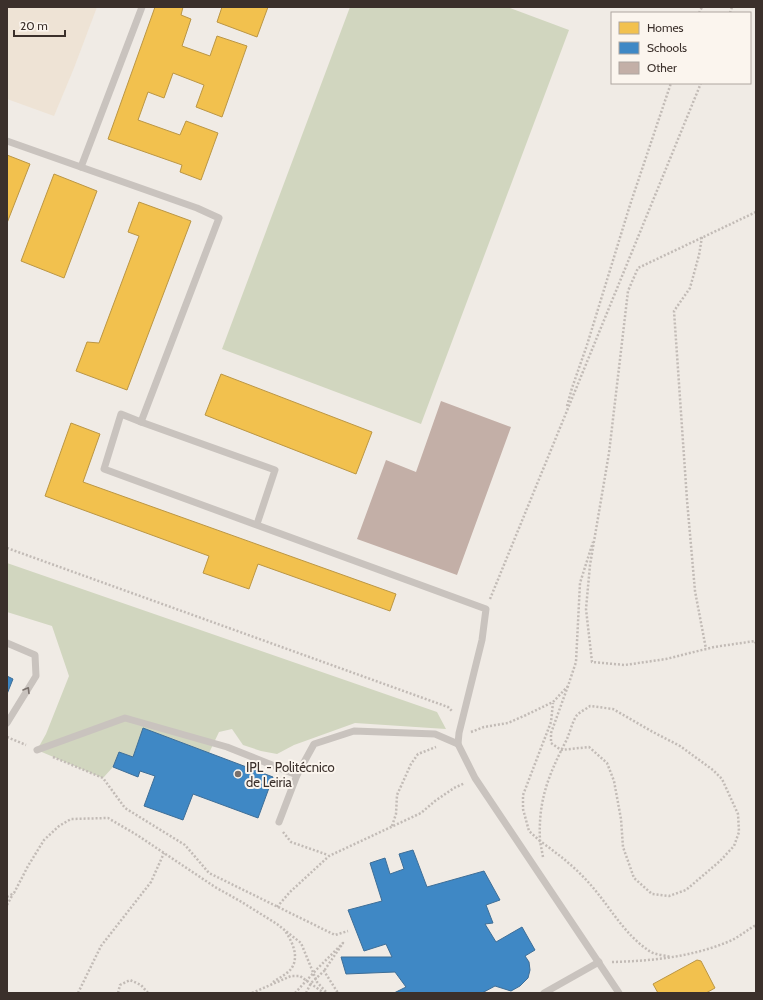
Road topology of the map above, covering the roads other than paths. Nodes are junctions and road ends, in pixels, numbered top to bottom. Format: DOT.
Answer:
graph roads {
  1 [pos="142,7"];
  2 [pos="7,141"];
  3 [pos="81,167"];
  4 [pos="141,422"];
  5 [pos="257,524"];
  6 [pos="7,643"];
  7 [pos="7,723"];
  8 [pos="458,744"];
  9 [pos="37,750"];
  10 [pos="297,776"];
  11 [pos="279,822"];
  12 [pos="599,962"];
  13 [pos="544,993"];
  14 [pos="619,993"];
  1 -- 3 [label="lane"];
  2 -- 3 [label="lane"];
  3 -- 4 [label="lane"];
  4 -- 5 [label="lane"];
  4 -- 5 [label="lane"];
  5 -- 8 [label="lane"];
  7 -- 6 [label="lane, one-way"];
  8 -- 10 [label="lane"];
  8 -- 12 [label="lane"];
  9 -- 10 [label="lane"];
  10 -- 11 [label="lane"];
  12 -- 13 [label="lane"];
  12 -- 14 [label="lane"];
}
